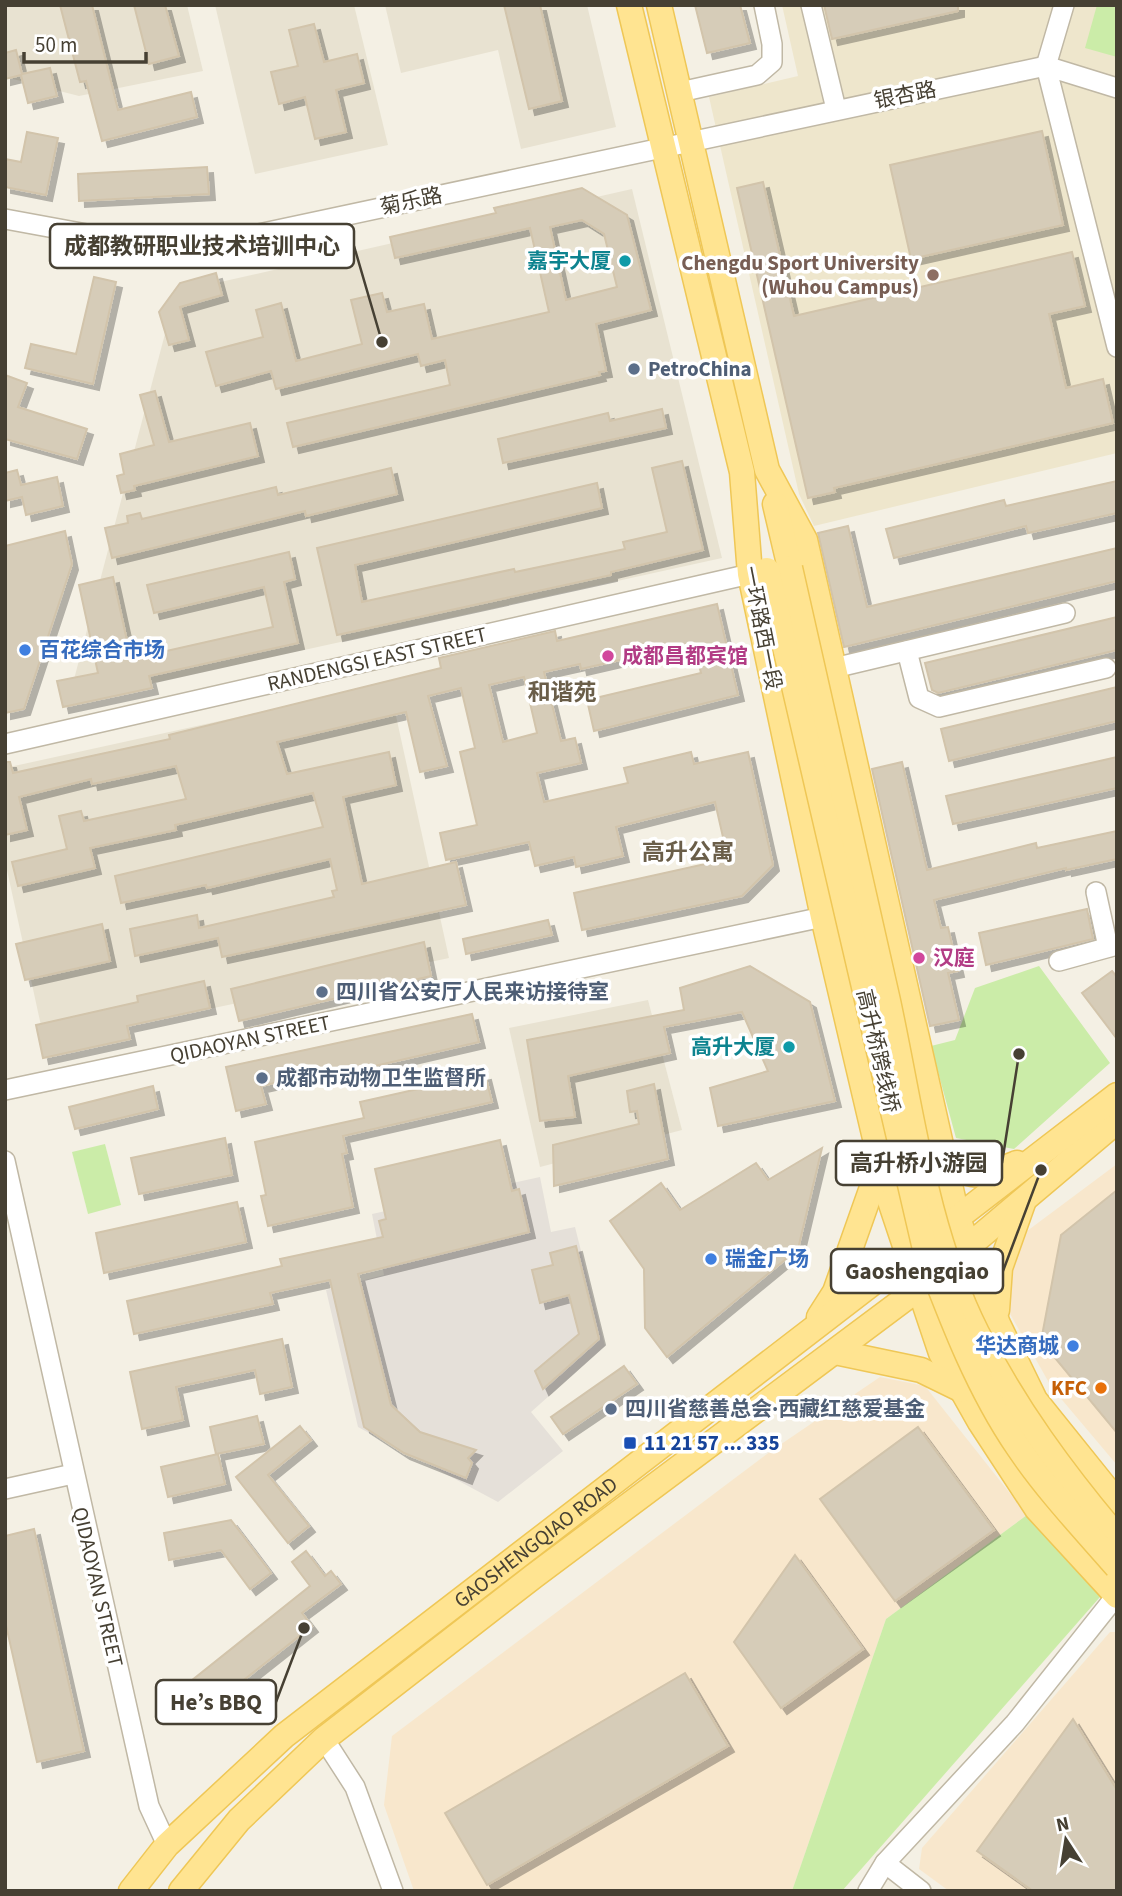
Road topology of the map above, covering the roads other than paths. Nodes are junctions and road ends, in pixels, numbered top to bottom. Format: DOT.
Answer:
graph roads {
  1 [pos="629,5"];
  2 [pos="659,5"];
  3 [pos="764,5"];
  4 [pos="811,5"];
  5 [pos="1065,5"];
  6 [pos="1046,66"];
  7 [pos="1117,88"];
  8 [pos="680,92"];
  9 [pos="835,109"];
  10 [pos="692,140"];
  11 [pos="663,146"];
  12 [pos="5,219"];
  13 [pos="1117,347"];
  14 [pos="767,470"];
  15 [pos="769,570"];
  16 [pos="1065,613"];
  17 [pos="907,651"];
  18 [pos="834,668"];
  19 [pos="1106,668"];
  20 [pos="5,744"];
  21 [pos="1096,892"];
  22 [pos="822,917"];
  23 [pos="1112,946"];
  24 [pos="1059,961"];
  25 [pos="5,1090"];
  26 [pos="1117,1095"];
  27 [pos="1117,1121"];
  28 [pos="1066,1135"];
  29 [pos="942,1152"];
  30 [pos="5,1161"];
  31 [pos="881,1162"];
  32 [pos="1023,1202"];
  33 [pos="957,1216"];
  34 [pos="968,1246"];
  35 [pos="908,1253"];
  36 [pos="919,1289"];
  37 [pos="998,1324"];
  38 [pos="810,1329"];
  39 [pos="835,1352"];
  40 [pos="962,1390"];
  41 [pos="73,1474"];
  42 [pos="5,1489"];
  43 [pos="1117,1502"];
  44 [pos="1117,1538"];
  45 [pos="1117,1567"];
  46 [pos="1117,1596"];
  47 [pos="324,1739"];
  48 [pos="167,1845"];
  49 [pos="885,1863"];
  50 [pos="869,1890"];
  51 [pos="131,1891"];
  52 [pos="181,1891"];
  53 [pos="393,1891"];
  54 [pos="921,1891"];
  1 -- 11 [label="main road"];
  2 -- 8 [label="main road"];
  3 -- 8 [label="street"];
  4 -- 9 [label="street"];
  5 -- 6 [label="street"];
  6 -- 7 [label="street, 银杏路"];
  6 -- 9 [label="street, 银杏路"];
  6 -- 13 [label="street"];
  8 -- 10 [label="main road"];
  9 -- 10 [label="street, 银杏路"];
  10 -- 11 [label="street, 菊乐路"];
  10 -- 14 [label="main road"];
  11 -- 12 [label="street, 菊乐路"];
  11 -- 15 [label="main road"];
  14 -- 15 [label="main road"];
  14 -- 18 [label="main road"];
  15 -- 20 [label="street, RANDENGSI EAST STREET"];
  15 -- 22 [label="main road, 一环路西一段"];
  15 -- 44 [label="main road, 高升桥跨线桥, bridge"];
  15 -- 45 [label="main road, 高升桥跨线桥, bridge"];
  16 -- 17 [label="street"];
  17 -- 18 [label="street"];
  17 -- 19 [label="street"];
  18 -- 29 [label="main road"];
  21 -- 23 [label="street"];
  22 -- 25 [label="street, QIDAOYAN STREET"];
  22 -- 31 [label="main road, 一环路西一段"];
  23 -- 24 [label="street"];
  26 -- 28 [label="main road"];
  27 -- 32 [label="main road, GAOSHENGQIAO ROAD"];
  28 -- 29 [label="main road"];
  28 -- 33 [label="main road, GAOSHENGQIAO ROAD"];
  29 -- 33 [label="main road"];
  30 -- 41 [label="street, QIDAOYAN STREET"];
  31 -- 35 [label="main road, 一环路西一段"];
  31 -- 38 [label="main road"];
  32 -- 34 [label="main road, GAOSHENGQIAO ROAD"];
  32 -- 37 [label="main road"];
  33 -- 34 [label="main road"];
  33 -- 35 [label="main road, GAOSHENGQIAO ROAD"];
  34 -- 36 [label="main road, GAOSHENGQIAO ROAD"];
  34 -- 37 [label="main road"];
  35 -- 36 [label="main road, 一环路西一段"];
  35 -- 38 [label="main road, GAOSHENGQIAO ROAD"];
  36 -- 39 [label="main road, GAOSHENGQIAO ROAD"];
  36 -- 40 [label="main road, 一环路西一段"];
  37 -- 43 [label="main road"];
  38 -- 48 [label="main road, GAOSHENGQIAO ROAD"];
  39 -- 40 [label="main road"];
  39 -- 47 [label="main road, GAOSHENGQIAO ROAD"];
  40 -- 46 [label="main road, 一环路西一段"];
  41 -- 42 [label="street"];
  41 -- 48 [label="street, QIDAOYAN STREET"];
  46 -- 49 [label="street"];
  47 -- 52 [label="main road, GAOSHENGQIAO ROAD"];
  47 -- 53 [label="street"];
  48 -- 51 [label="main road, GAOSHENGQIAO ROAD"];
  49 -- 50 [label="street"];
  49 -- 54 [label="street"];
}
